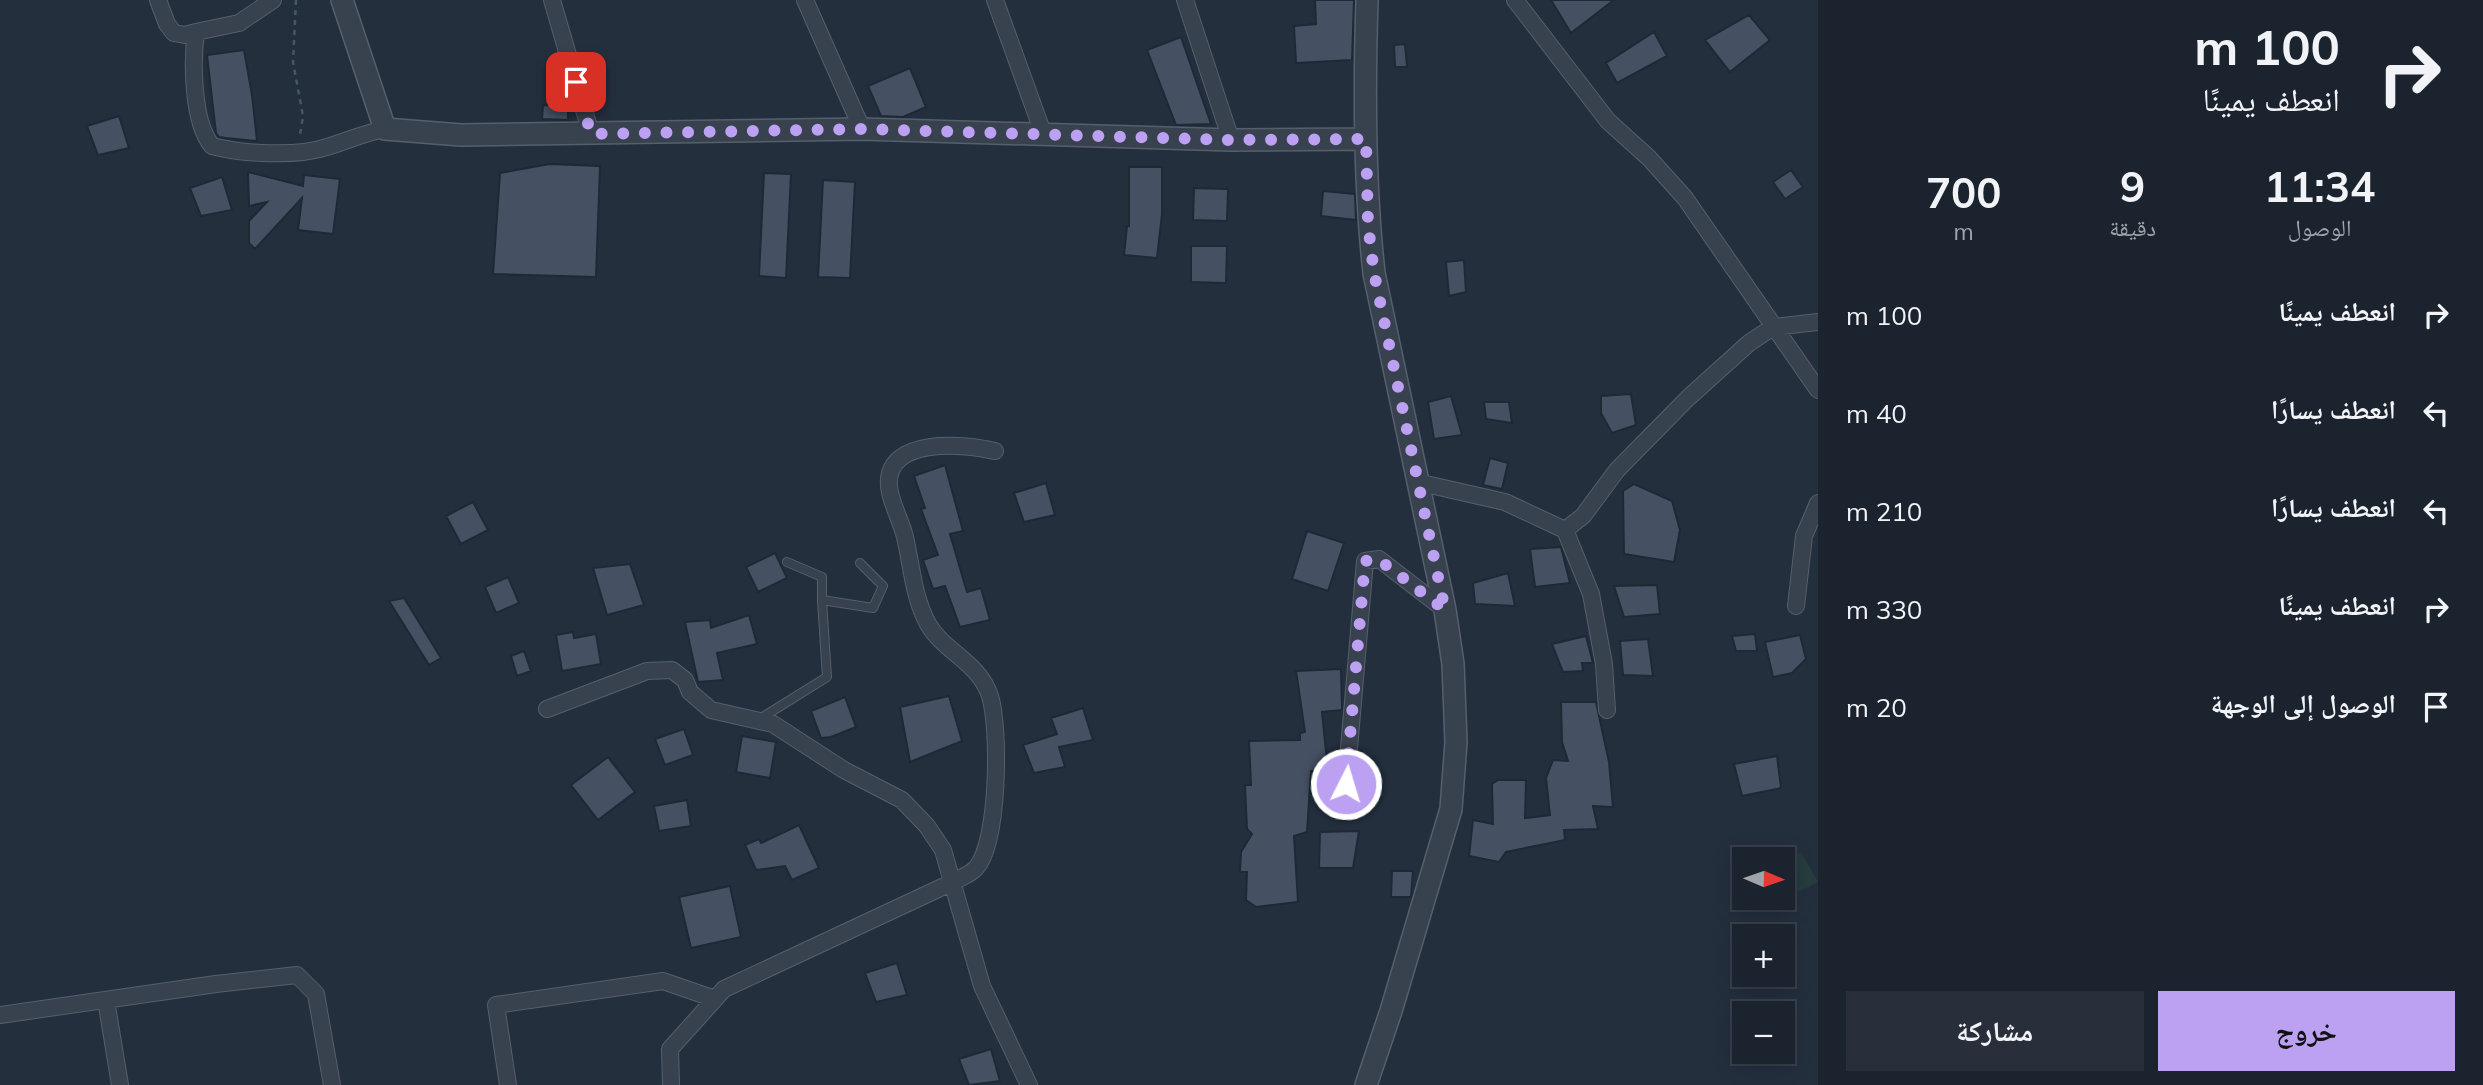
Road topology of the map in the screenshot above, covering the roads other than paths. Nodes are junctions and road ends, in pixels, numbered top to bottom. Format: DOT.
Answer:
graph roads {
  1 [pos="158,0"];
  2 [pos="273,0"];
  3 [pos="342,0"];
  4 [pos="552,0"];
  5 [pos="805,0"];
  6 [pos="995,0"];
  7 [pos="1185,0"];
  8 [pos="1367,0"];
  9 [pos="1515,0"];
  10 [pos="196,32"];
  11 [pos="385,129"];
  12 [pos="862,129"];
  13 [pos="1043,133"];
  14 [pos="591,134"];
  15 [pos="1366,139"];
  16 [pos="1231,140"];
  17 [pos="1818,322"];
  18 [pos="1773,327"];
  19 [pos="1818,390"];
  20 [pos="995,450"];
  21 [pos="1417,482"];
  22 [pos="1818,503"];
  23 [pos="1565,530"];
  24 [pos="787,562"];
  25 [pos="860,563"];
  26 [pos="822,600"];
  27 [pos="1796,606"];
  28 [pos="1445,610"];
  29 [pos="547,709"];
  30 [pos="1607,710"];
  31 [pos="758,720"];
  32 [pos="1346,784"];
  33 [pos="953,882"];
  34 [pos="715,999"];
  35 [pos="106,1000"];
  36 [pos="0,1015"];
  37 [pos="120,1085"];
  38 [pos="332,1085"];
  39 [pos="508,1085"];
  40 [pos="671,1085"];
  41 [pos="1029,1085"];
  42 [pos="1366,1085"];
  1 -- 10 [label="street"];
  2 -- 10 [label="street"];
  3 -- 11 [label="street"];
  4 -- 14 [label="street"];
  5 -- 12 [label="street"];
  6 -- 13 [label="street"];
  7 -- 16 [label="street"];
  8 -- 15 [label="street"];
  9 -- 18 [label="street"];
  10 -- 11 [label="street"];
  11 -- 14 [label="street"];
  12 -- 13 [label="street"];
  12 -- 14 [label="street"];
  13 -- 16 [label="street"];
  15 -- 16 [label="street"];
  15 -- 21 [label="street"];
  17 -- 18 [label="street"];
  18 -- 19 [label="street"];
  18 -- 23 [label="street"];
  20 -- 33 [label="street"];
  21 -- 23 [label="street"];
  21 -- 28 [label="street"];
  22 -- 27 [label="street"];
  23 -- 30 [label="street"];
  24 -- 26 [label="lane"];
  25 -- 26 [label="lane"];
  26 -- 31 [label="lane"];
  28 -- 32 [label="street"];
  28 -- 42 [label="street"];
  29 -- 31 [label="street"];
  31 -- 33 [label="street"];
  33 -- 34 [label="street"];
  33 -- 41 [label="street"];
  34 -- 39 [label="street"];
  34 -- 40 [label="street"];
  35 -- 36 [label="street"];
  35 -- 37 [label="street"];
  35 -- 38 [label="street"];
}
